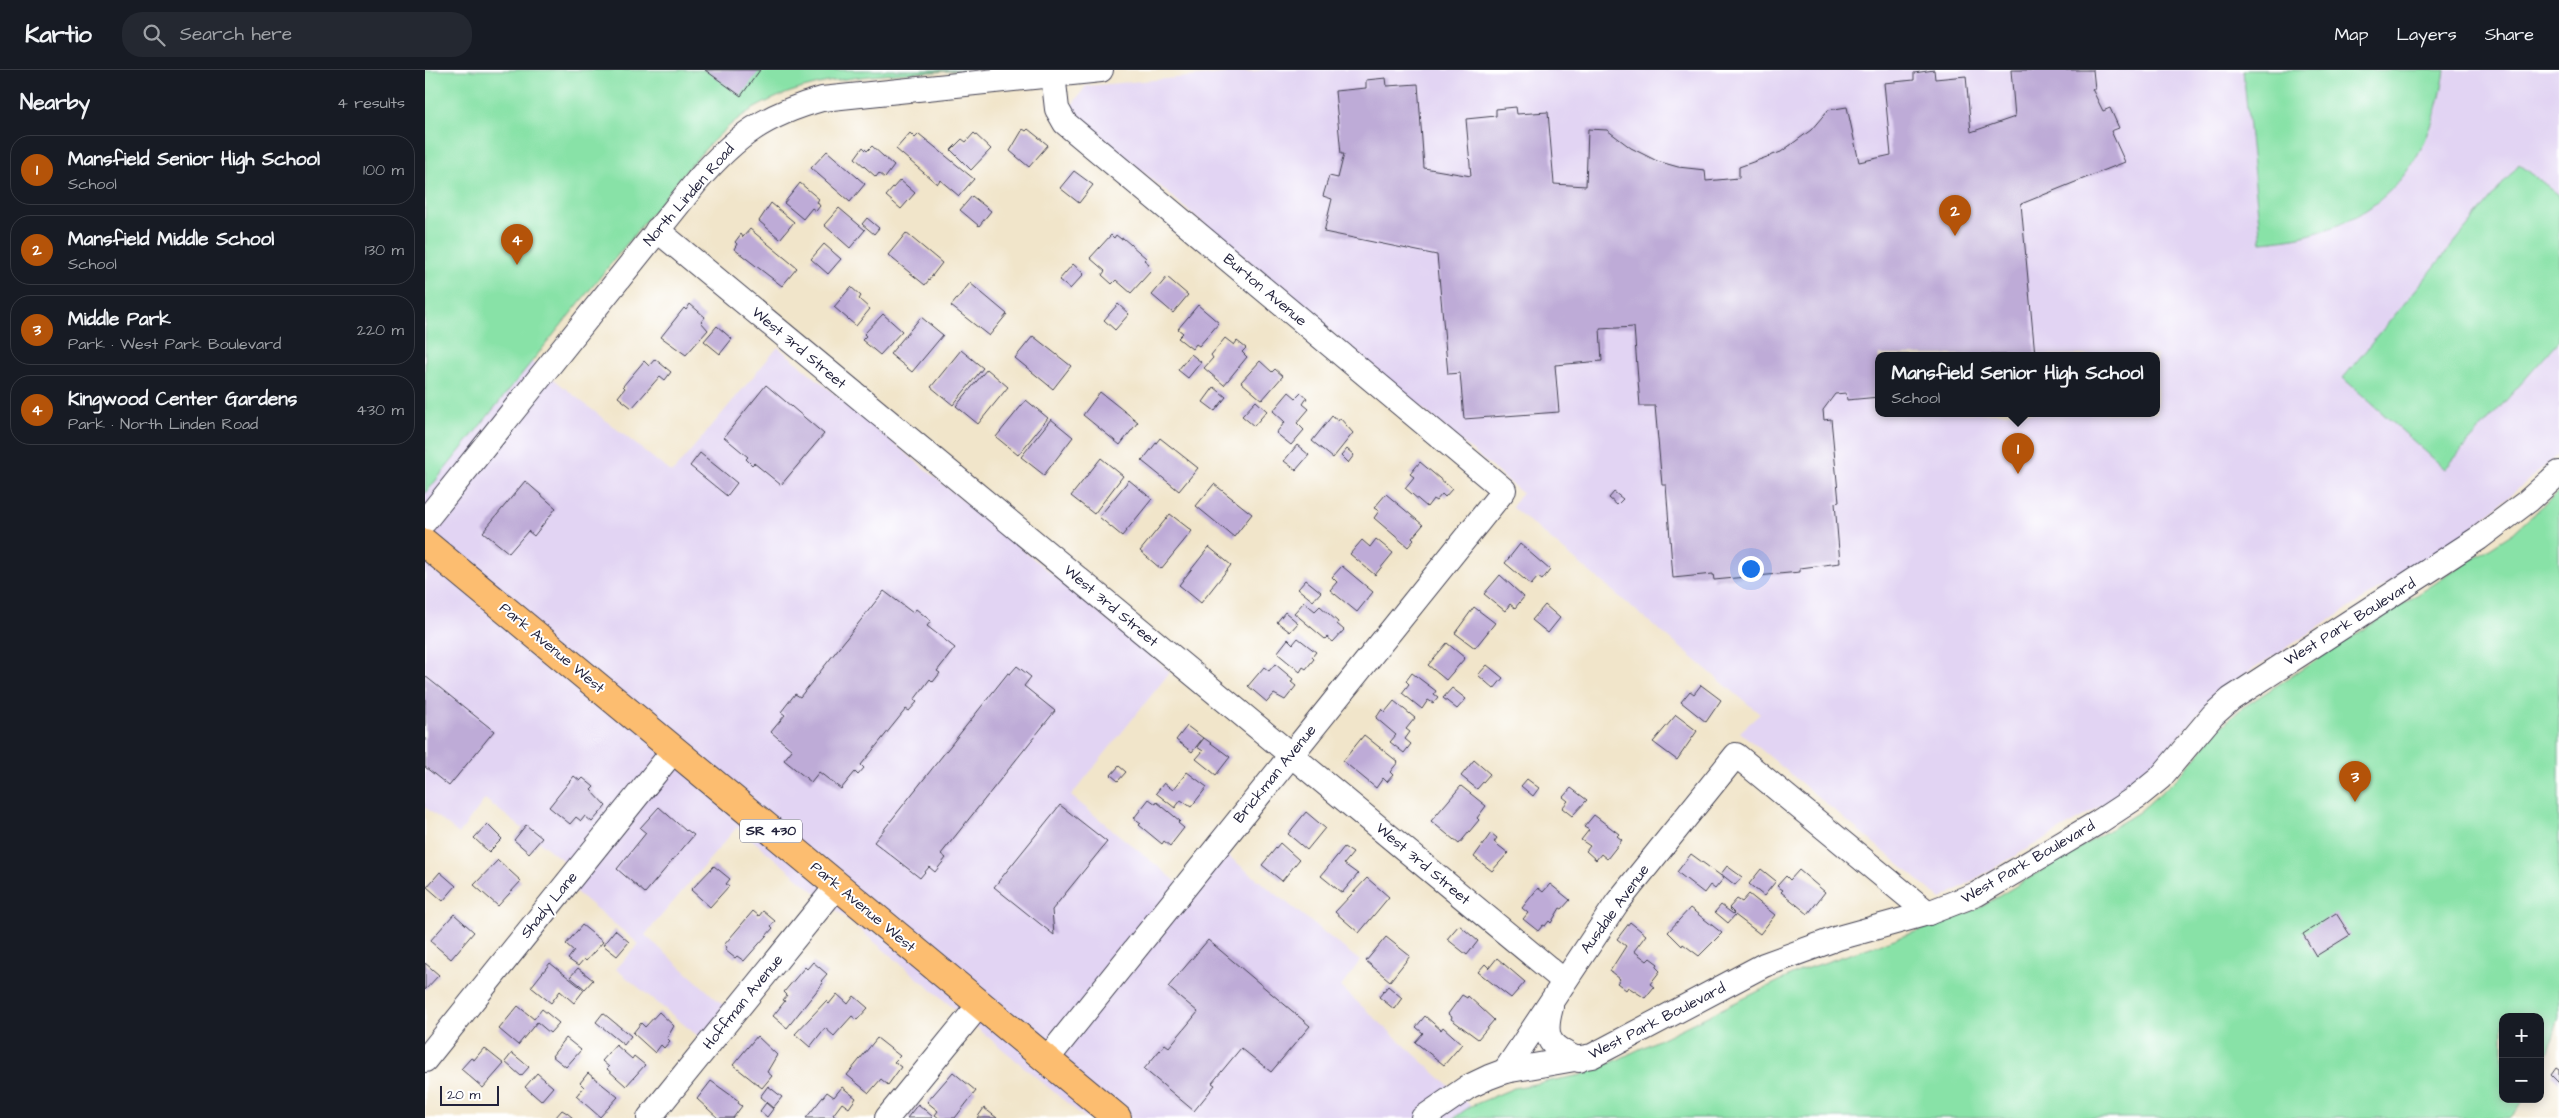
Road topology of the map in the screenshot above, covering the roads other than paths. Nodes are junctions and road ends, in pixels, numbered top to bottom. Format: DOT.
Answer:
graph roads {
  1 [pos="1101,70"];
  2 [pos="1053,74"];
  3 [pos="657,230"];
  4 [pos="2559,473"];
  5 [pos="1504,490"];
  6 [pos="425,521"];
  7 [pos="425,543"];
  8 [pos="674,750"];
  9 [pos="1290,754"];
  10 [pos="837,886"];
  11 [pos="1928,913"];
  12 [pos="1559,990"];
  13 [pos="980,1004"];
  14 [pos="1047,1059"];
  15 [pos="425,1060"];
  16 [pos="1579,1060"];
  17 [pos="1505,1072"];
  18 [pos="649,1118"];
  19 [pos="887,1118"];
  20 [pos="1117,1118"];
  21 [pos="1423,1118"];
  1 -- 2 [label="street, North Linden Road"];
  2 -- 3 [label="street, North Linden Road"];
  2 -- 5 [label="street, Burton Avenue"];
  3 -- 6 [label="street, North Linden Road"];
  3 -- 9 [label="street, West 3rd Street"];
  4 -- 11 [label="street, West Park Boulevard"];
  5 -- 9 [label="street, Brickman Avenue"];
  7 -- 8 [label="main road, Park Avenue West / SR 430"];
  8 -- 10 [label="main road, Park Avenue West / SR 430"];
  8 -- 15 [label="street, Shady Lane"];
  9 -- 12 [label="street, West 3rd Street"];
  9 -- 14 [label="street, Brickman Avenue"];
  10 -- 13 [label="main road, Park Avenue West / SR 430"];
  10 -- 18 [label="street, Hoffman Avenue"];
  11 -- 12 [label="street, Ausdale Avenue"];
  11 -- 16 [label="street, West Park Boulevard"];
  12 -- 16 [label="street"];
  12 -- 17 [label="street, Ausdale Avenue"];
  13 -- 14 [label="main road, Park Avenue West / SR 430"];
  13 -- 19 [label="street"];
  14 -- 20 [label="main road, Park Avenue West / SR 430"];
  16 -- 17 [label="street, West Park Boulevard"];
  17 -- 21 [label="street, West Park Boulevard"];
}
